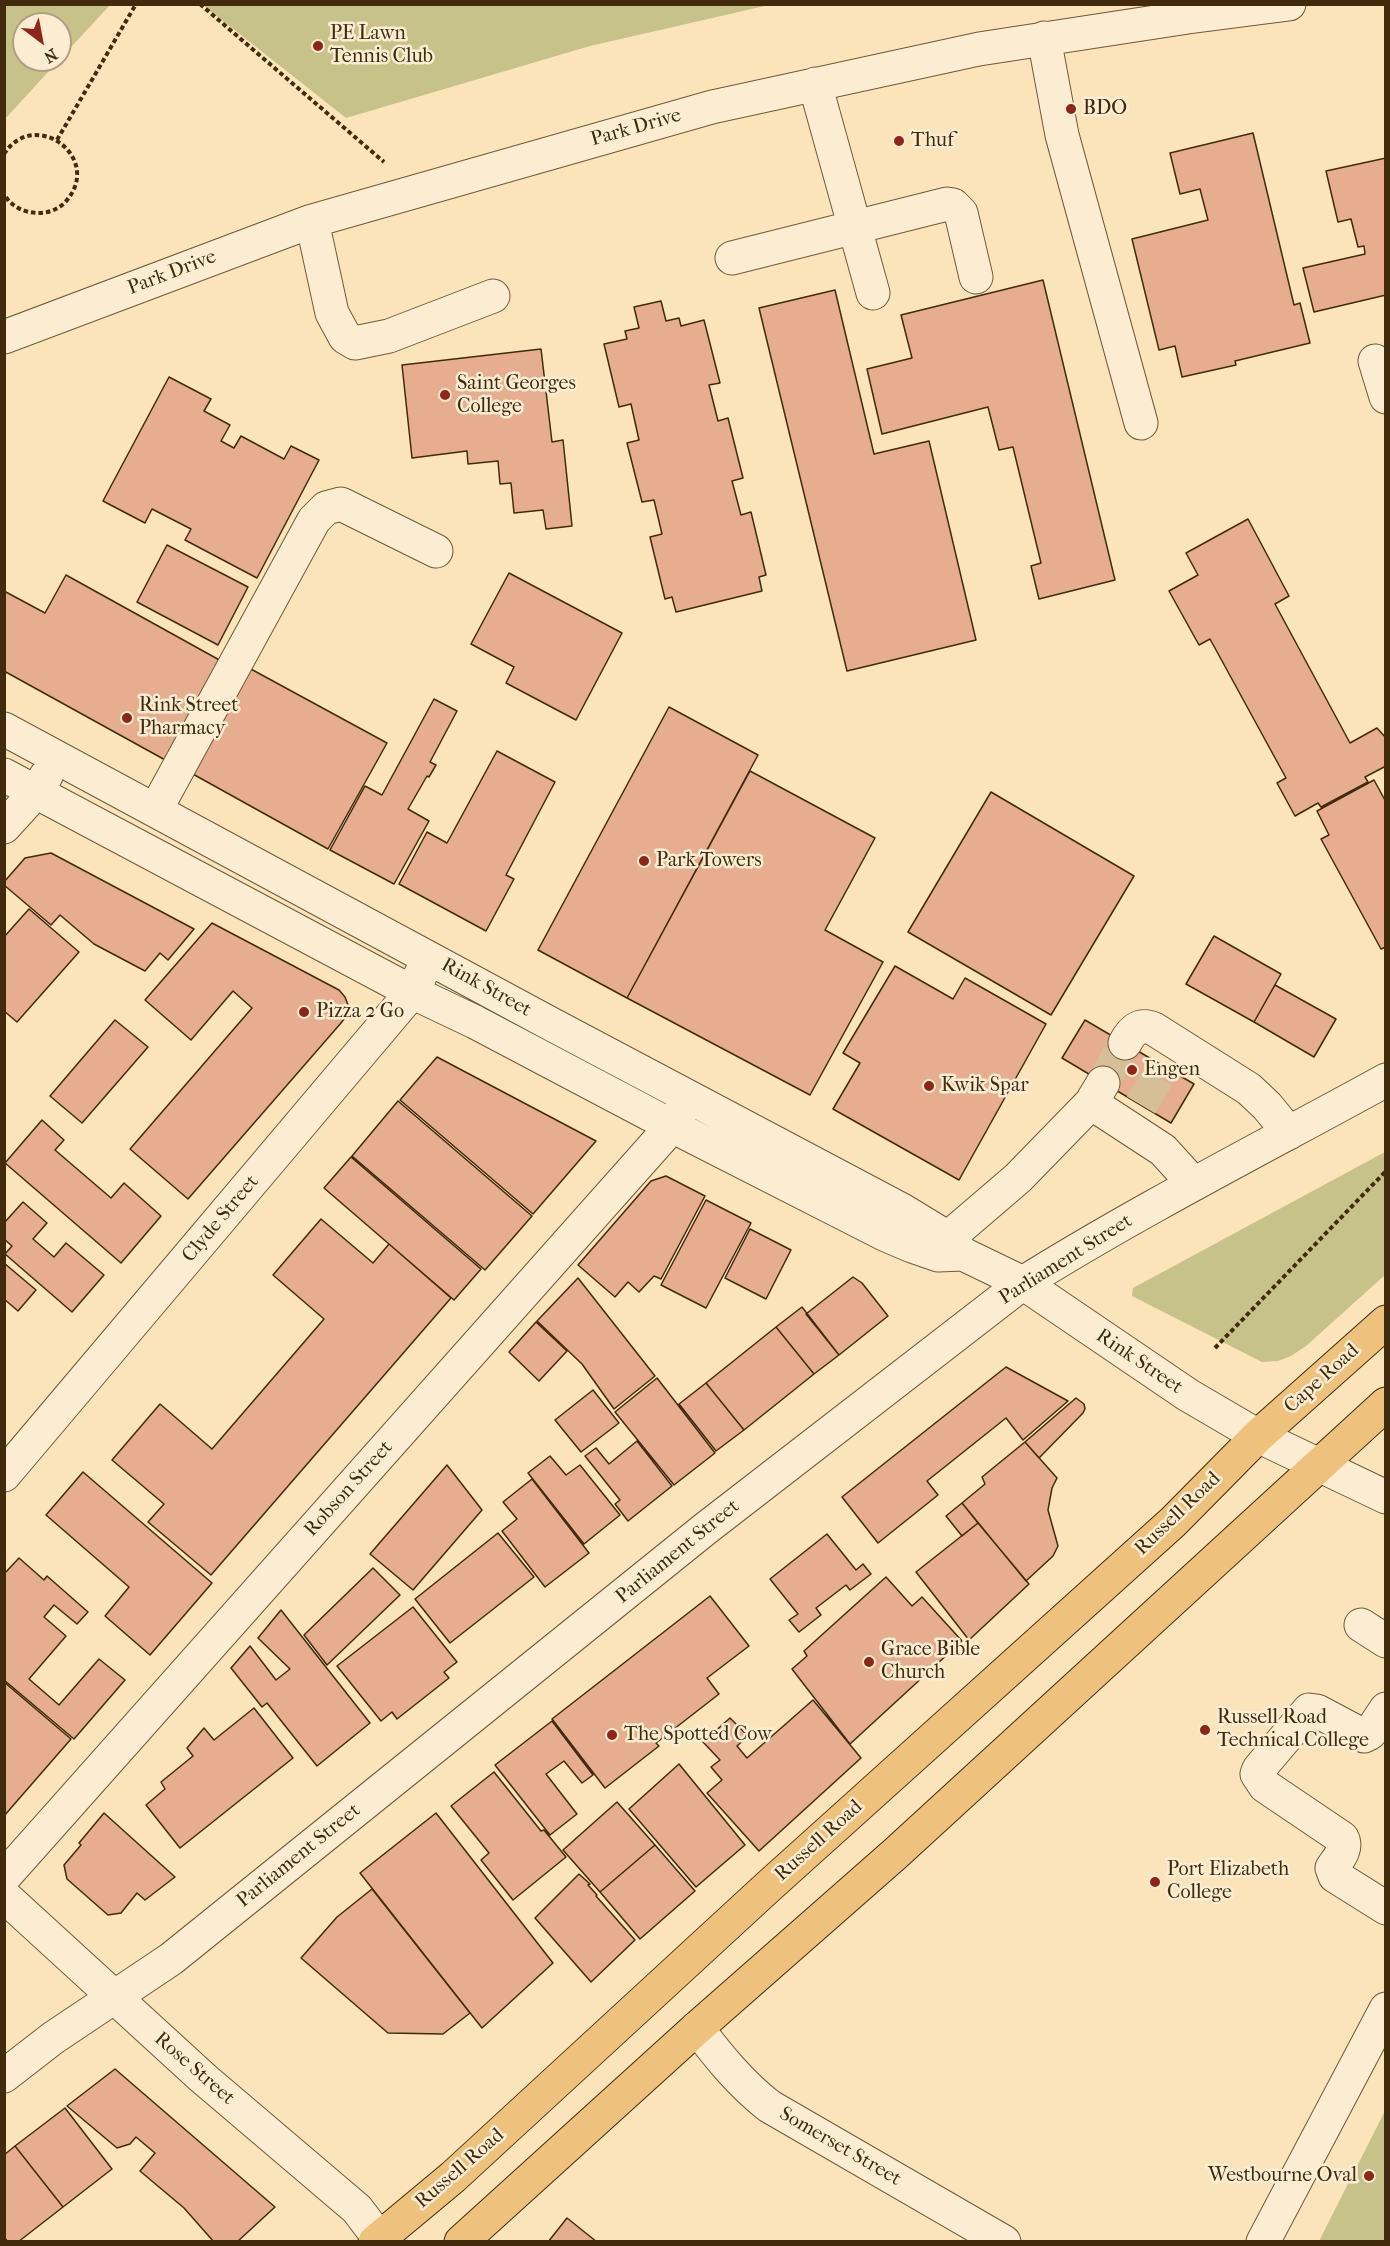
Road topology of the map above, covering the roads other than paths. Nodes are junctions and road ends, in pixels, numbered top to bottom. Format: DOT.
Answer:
graph roads {
  1 [pos="1289,4"];
  2 [pos="1044,38"];
  3 [pos="815,84"];
  4 [pos="312,220"];
  5 [pos="854,228"];
  6 [pos="732,258"];
  7 [pos="976,277"];
  8 [pos="873,293"];
  9 [pos="493,296"];
  10 [pos="4,337"];
  11 [pos="1375,361"];
  12 [pos="1386,397"];
  13 [pos="1141,423"];
  14 [pos="436,551"];
  15 [pos="4,729"];
  16 [pos="59,757"];
  17 [pos="4,775"];
  18 [pos="35,793"];
  19 [pos="156,809"];
  20 [pos="4,827"];
  21 [pos="430,957"];
  22 [pos="412,992"];
  23 [pos="1125,1043"];
  24 [pos="1386,1080"];
  25 [pos="690,1098"];
  26 [pos="672,1126"];
  27 [pos="1289,1133"];
  28 [pos="1193,1184"];
  29 [pos="949,1249"];
  30 [pos="1023,1283"];
  31 [pos="1386,1323"];
  32 [pos="1386,1404"];
  33 [pos="1258,1436"];
  34 [pos="1318,1465"];
  35 [pos="4,1475"];
  36 [pos="1386,1497"];
  37 [pos="1386,1709"];
  38 [pos="4,1877"];
  39 [pos="4,1896"];
  40 [pos="1386,1908"];
  41 [pos="113,1997"];
  42 [pos="1386,2009"];
  43 [pos="697,2028"];
  44 [pos="4,2076"];
  45 [pos="379,2240"];
  46 [pos="461,2241"];
  47 [pos="1004,2241"];
  48 [pos="1263,2241"];
  1 -- 2 [label="street, Park Drive"];
  2 -- 3 [label="street, Park Drive"];
  2 -- 13 [label="street"];
  3 -- 4 [label="street, Park Drive"];
  3 -- 5 [label="street"];
  4 -- 9 [label="street"];
  4 -- 10 [label="street, Park Drive"];
  5 -- 6 [label="street"];
  5 -- 7 [label="street"];
  5 -- 8 [label="street"];
  11 -- 12 [label="street"];
  14 -- 19 [label="street"];
  15 -- 16 [label="street, Rink Street"];
  16 -- 18 [label="street"];
  16 -- 19 [label="street, Rink Street"];
  17 -- 18 [label="street, Rink Street"];
  18 -- 20 [label="street"];
  18 -- 22 [label="street, Rink Street"];
  19 -- 21 [label="street, Rink Street"];
  21 -- 22 [label="street, Clyde Street"];
  21 -- 25 [label="street, Rink Street"];
  22 -- 26 [label="street, Rink Street"];
  22 -- 35 [label="street, Clyde Street"];
  23 -- 27 [label="street"];
  24 -- 27 [label="street, Parliament Street"];
  25 -- 26 [label="street, Robson Street"];
  25 -- 29 [label="street, Rink Street"];
  26 -- 29 [label="street, Rink Street"];
  26 -- 38 [label="street, Robson Street"];
  27 -- 28 [label="street, Parliament Street"];
  28 -- 29 [label="street"];
  28 -- 30 [label="street, Parliament Street"];
  29 -- 30 [label="street, Rink Street"];
  30 -- 33 [label="street, Rink Street"];
  30 -- 41 [label="street, Parliament Street"];
  31 -- 33 [label="main road, Cape Road"];
  32 -- 34 [label="main road"];
  33 -- 34 [label="street, Rink Street"];
  33 -- 45 [label="main road, Russell Road"];
  34 -- 36 [label="street, Rink Street"];
  34 -- 43 [label="main road"];
  37 -- 40 [label="street"];
  39 -- 41 [label="street, Rose Street"];
  41 -- 44 [label="street, Parliament Street"];
  41 -- 45 [label="street, Rose Street"];
  42 -- 48 [label="street"];
  43 -- 46 [label="main road"];
  43 -- 47 [label="street, Somerset Street"];
}
